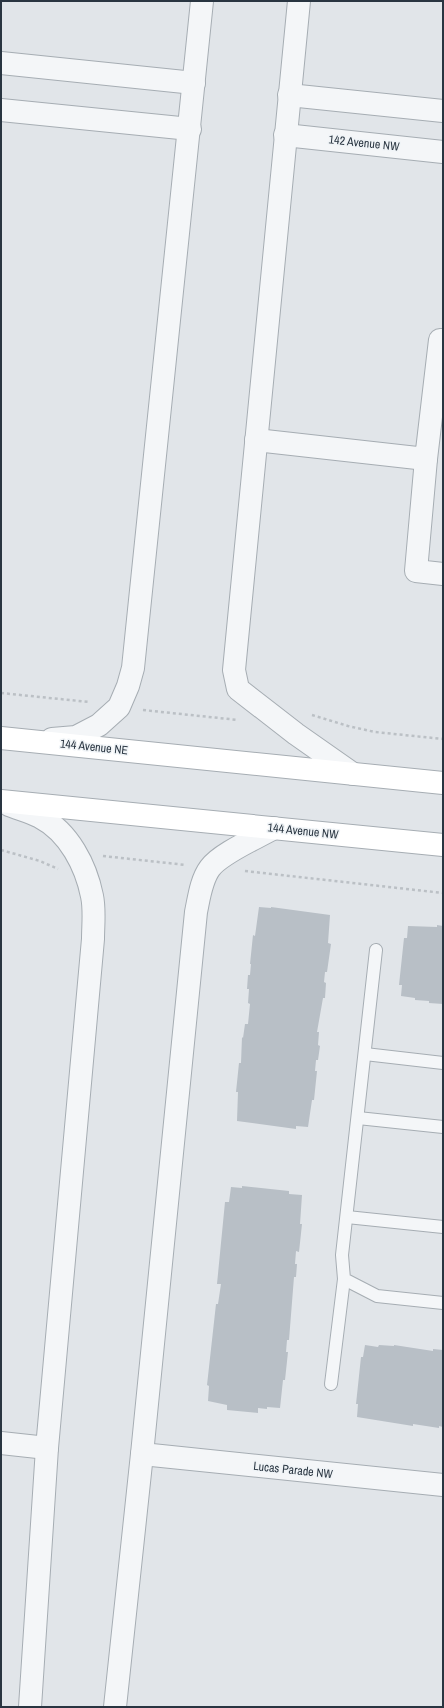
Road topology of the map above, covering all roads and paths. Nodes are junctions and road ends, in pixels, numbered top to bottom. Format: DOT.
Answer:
graph roads {
  1 [pos="202,1"];
  2 [pos="299,1"];
  3 [pos="1,63"];
  4 [pos="194,83"];
  5 [pos="289,95"];
  6 [pos="1,110"];
  7 [pos="443,111"];
  8 [pos="190,129"];
  9 [pos="285,135"];
  10 [pos="443,152"];
  11 [pos="443,340"];
  12 [pos="256,440"];
  13 [pos="426,459"];
  14 [pos="443,574"];
  15 [pos="1,693"];
  16 [pos="257,705"];
  17 [pos="119,707"];
  18 [pos="308,713"];
  19 [pos="1,738"];
  20 [pos="443,739"];
  21 [pos="36,741"];
  22 [pos="1,753"];
  23 [pos="188,756"];
  24 [pos="353,774"];
  25 [pos="443,783"];
  26 [pos="1,802"];
  27 [pos="274,828"];
  28 [pos="443,845"];
  29 [pos="376,950"];
  30 [pos="365,1054"];
  31 [pos="443,1063"];
  32 [pos="358,1118"];
  33 [pos="443,1127"];
  34 [pos="347,1217"];
  35 [pos="443,1227"];
  36 [pos="344,1279"];
  37 [pos="443,1303"];
  38 [pos="331,1384"];
  39 [pos="1,1443"];
  40 [pos="47,1448"];
  41 [pos="142,1454"];
  42 [pos="443,1485"];
  43 [pos="30,1707"];
  44 [pos="115,1707"];
  1 -- 4 [label="street"];
  2 -- 5 [label="street"];
  3 -- 4 [label="street"];
  4 -- 8 [label="street"];
  5 -- 7 [label="street"];
  5 -- 9 [label="street"];
  6 -- 8 [label="street"];
  8 -- 17 [label="street"];
  9 -- 10 [label="street, 142 Avenue NW"];
  9 -- 12 [label="street"];
  11 -- 13 [label="street"];
  12 -- 13 [label="street"];
  12 -- 16 [label="street"];
  13 -- 14 [label="street"];
  15 -- 17 [label="path"];
  16 -- 17 [label="path"];
  16 -- 24 [label="street"];
  17 -- 21 [label="street"];
  18 -- 20 [label="path"];
  19 -- 21 [label="main road, 144 Avenue NE"];
  21 -- 23 [label="main road, 144 Avenue NE"];
  22 -- 23 [label="main road"];
  23 -- 24 [label="main road"];
  24 -- 25 [label="main road"];
  26 -- 27 [label="main road, 144 Avenue NW"];
  26 -- 40 [label="street"];
  27 -- 28 [label="main road, 144 Avenue NW"];
  27 -- 41 [label="street"];
  29 -- 30 [label="lane"];
  30 -- 31 [label="lane"];
  30 -- 32 [label="lane"];
  32 -- 33 [label="lane"];
  32 -- 34 [label="lane"];
  34 -- 35 [label="lane"];
  34 -- 36 [label="lane"];
  36 -- 37 [label="lane"];
  36 -- 38 [label="lane"];
  39 -- 40 [label="street"];
  40 -- 43 [label="street"];
  41 -- 42 [label="street, Lucas Parade NW"];
  41 -- 44 [label="street"];
}
